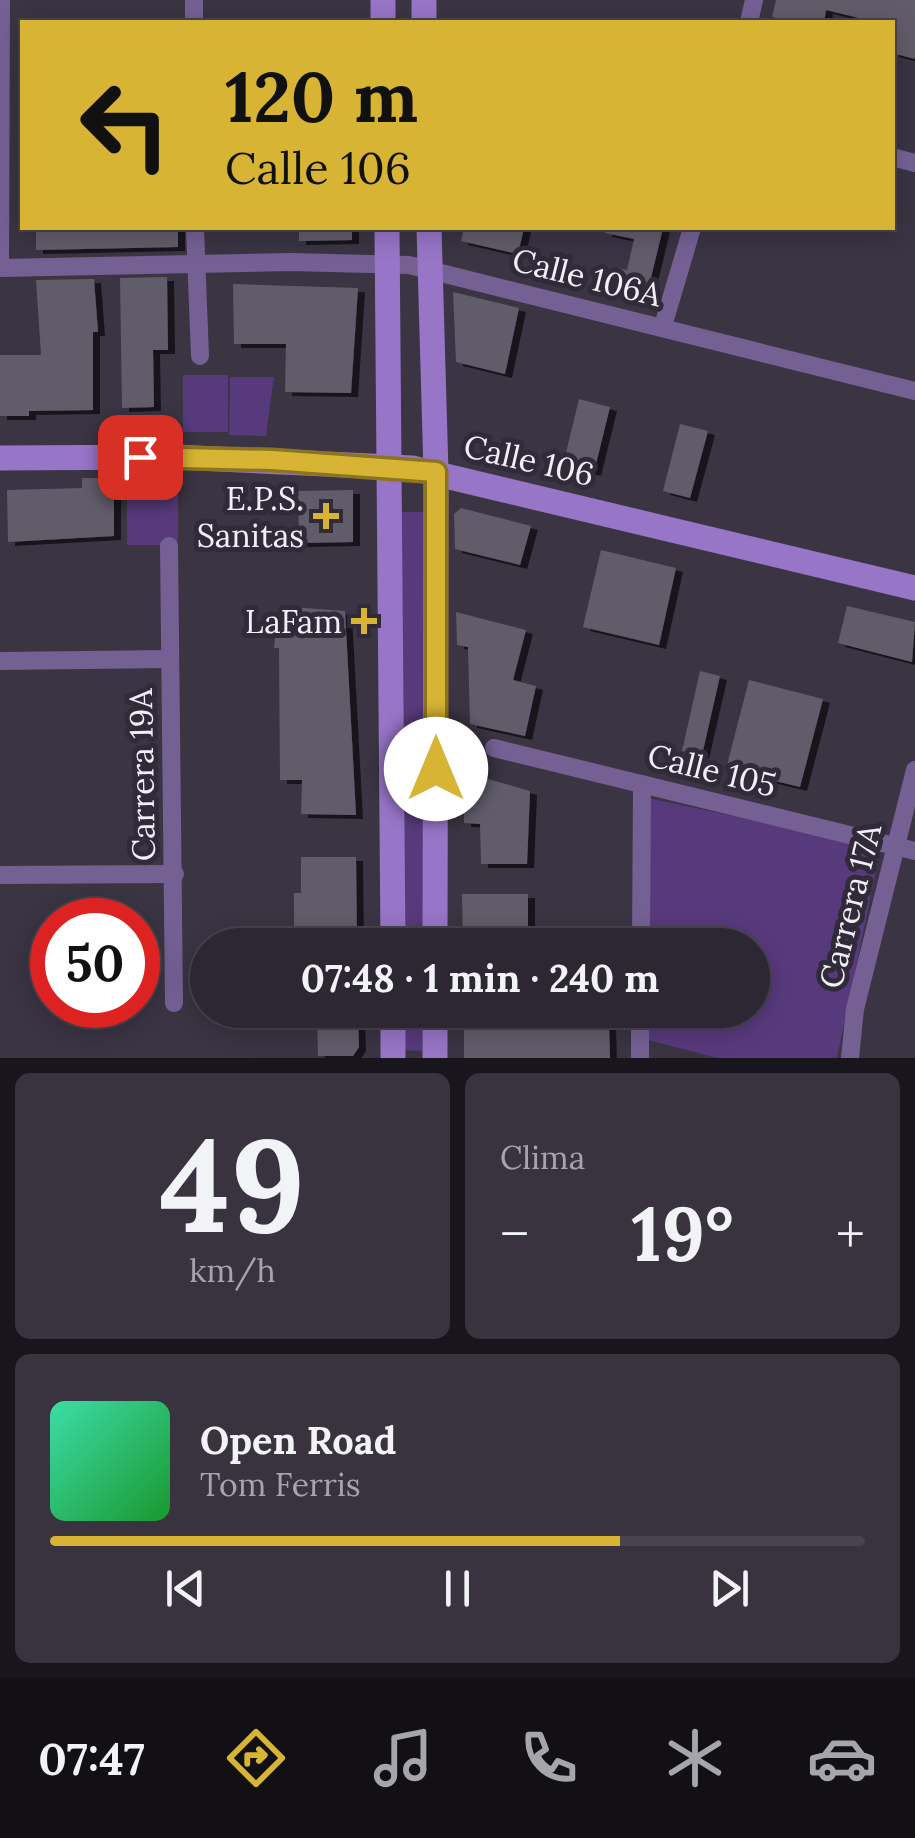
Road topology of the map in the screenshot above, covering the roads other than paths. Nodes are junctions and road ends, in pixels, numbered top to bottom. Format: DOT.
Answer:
graph roads {
  1 [pos="1,0"];
  2 [pos="194,230"];
  3 [pos="387,230"];
  4 [pos="429,230"];
  5 [pos="691,230"];
  6 [pos="388,265"];
  7 [pos="195,266"];
  8 [pos="0,268"];
  9 [pos="430,269"];
  10 [pos="662,326"];
  11 [pos="200,356"];
  12 [pos="915,390"];
  13 [pos="0,458"];
  14 [pos="391,466"];
  15 [pos="436,472"];
  16 [pos="169,546"];
  17 [pos="915,588"];
  18 [pos="169,659"];
  19 [pos="0,660"];
  20 [pos="494,748"];
  21 [pos="915,770"];
  22 [pos="642,784"];
  23 [pos="906,848"];
  24 [pos="175,874"];
  25 [pos="0,875"];
  26 [pos="393,928"];
  27 [pos="435,928"];
  28 [pos="641,928"];
  29 [pos="174,1004"];
  30 [pos="393,1028"];
  31 [pos="435,1028"];
  32 [pos="640,1028"];
  33 [pos="393,1058"];
  34 [pos="435,1058"];
  35 [pos="640,1058"];
  36 [pos="850,1058"];
  1 -- 8 [label="street"];
  2 -- 7 [label="street"];
  3 -- 6 [label="main road"];
  4 -- 9 [label="main road"];
  5 -- 10 [label="street"];
  6 -- 7 [label="street, Calle 106A"];
  6 -- 9 [label="street, Calle 106A"];
  6 -- 14 [label="main road"];
  7 -- 8 [label="street, Calle 106A"];
  7 -- 11 [label="street"];
  9 -- 10 [label="street, Calle 106A"];
  9 -- 15 [label="main road"];
  10 -- 12 [label="street, Calle 106A"];
  13 -- 14 [label="main road, Calle 106"];
  14 -- 15 [label="main road, Calle 106"];
  14 -- 26 [label="main road"];
  15 -- 17 [label="main road, Calle 106"];
  15 -- 27 [label="main road"];
  16 -- 18 [label="street, Carrera 19A"];
  18 -- 19 [label="street"];
  18 -- 24 [label="street, Carrera 19A"];
  20 -- 22 [label="street, Calle 105"];
  21 -- 23 [label="street, Carrera 17A"];
  22 -- 23 [label="street, Calle 105"];
  22 -- 28 [label="street"];
  23 -- 36 [label="street, Carrera 17A"];
  24 -- 25 [label="street"];
  24 -- 29 [label="street, Carrera 19A"];
  30 -- 33 [label="main road"];
  31 -- 34 [label="main road"];
  32 -- 35 [label="street"];
}
